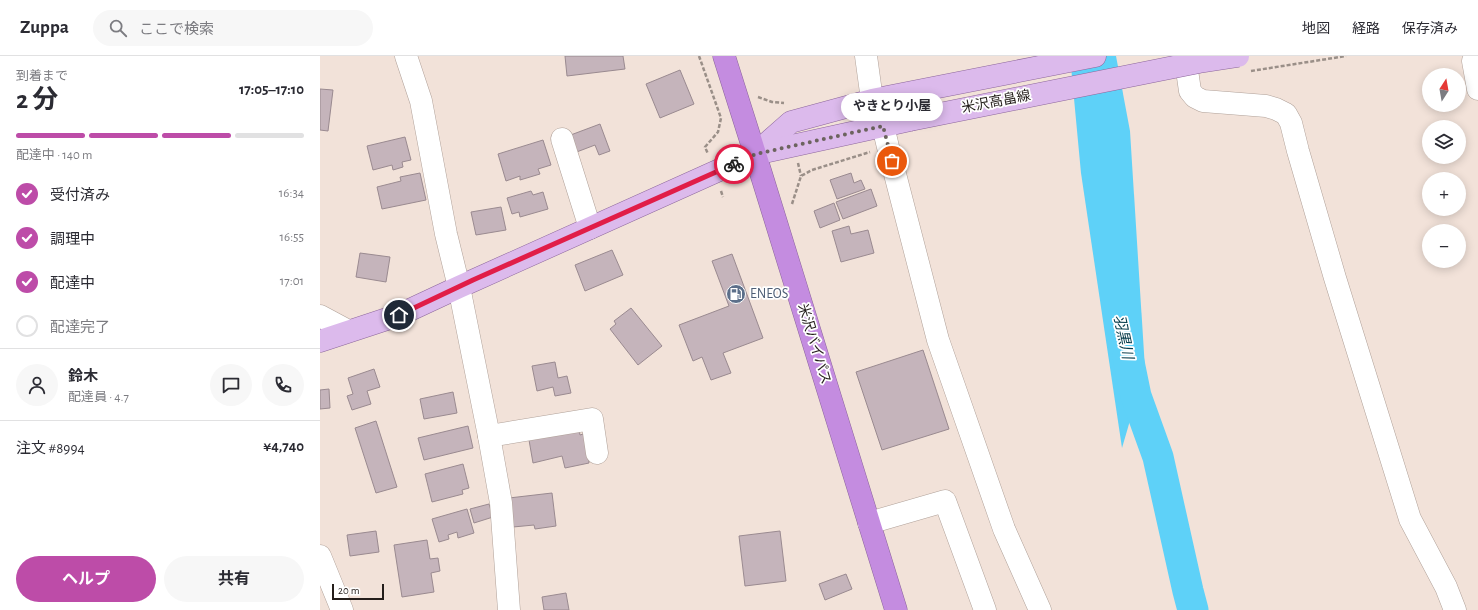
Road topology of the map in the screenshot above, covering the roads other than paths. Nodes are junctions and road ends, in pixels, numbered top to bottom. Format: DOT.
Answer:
graph roads {
  1 [pos="406,56"];
  2 [pos="724,56"];
  3 [pos="866,56"];
  4 [pos="1095,56"];
  5 [pos="1185,56"];
  6 [pos="1238,56"];
  7 [pos="1473,61"];
  8 [pos="1478,89"];
  9 [pos="872,100"];
  10 [pos="883,126"];
  11 [pos="562,139"];
  12 [pos="756,154"];
  13 [pos="590,228"];
  14 [pos="459,287"];
  15 [pos="320,316"];
  16 [pos="348,331"];
  17 [pos="320,341"];
  18 [pos="489,436"];
  19 [pos="597,453"];
  20 [pos="869,523"];
  21 [pos="320,556"];
  22 [pos="342,610"];
  23 [pos="509,610"];
  24 [pos="896,610"];
  25 [pos="985,610"];
  26 [pos="1040,610"];
  27 [pos="1455,610"];
  1 -- 14 [label="street"];
  2 -- 12 [label="highway, 米沢バイパス"];
  3 -- 9 [label="street"];
  4 -- 9 [label="main road, 米沢高畠線"];
  5 -- 27 [label="street"];
  6 -- 10 [label="main road, 米沢高畠線, bridge"];
  7 -- 8 [label="street"];
  9 -- 10 [label="street"];
  9 -- 12 [label="main road, 米沢高畠線"];
  10 -- 12 [label="main road, 米沢高畠線"];
  10 -- 26 [label="street"];
  11 -- 13 [label="street"];
  12 -- 13 [label="main road, 米沢高畠線"];
  12 -- 20 [label="highway, 米沢バイパス"];
  13 -- 14 [label="main road, 米沢高畠線"];
  14 -- 16 [label="main road, 米沢高畠線"];
  14 -- 18 [label="street"];
  15 -- 16 [label="street"];
  16 -- 17 [label="main road, 米沢高畠線"];
  18 -- 19 [label="street"];
  18 -- 23 [label="street"];
  20 -- 24 [label="highway, 米沢バイパス"];
  20 -- 25 [label="street"];
  21 -- 22 [label="street"];
}
